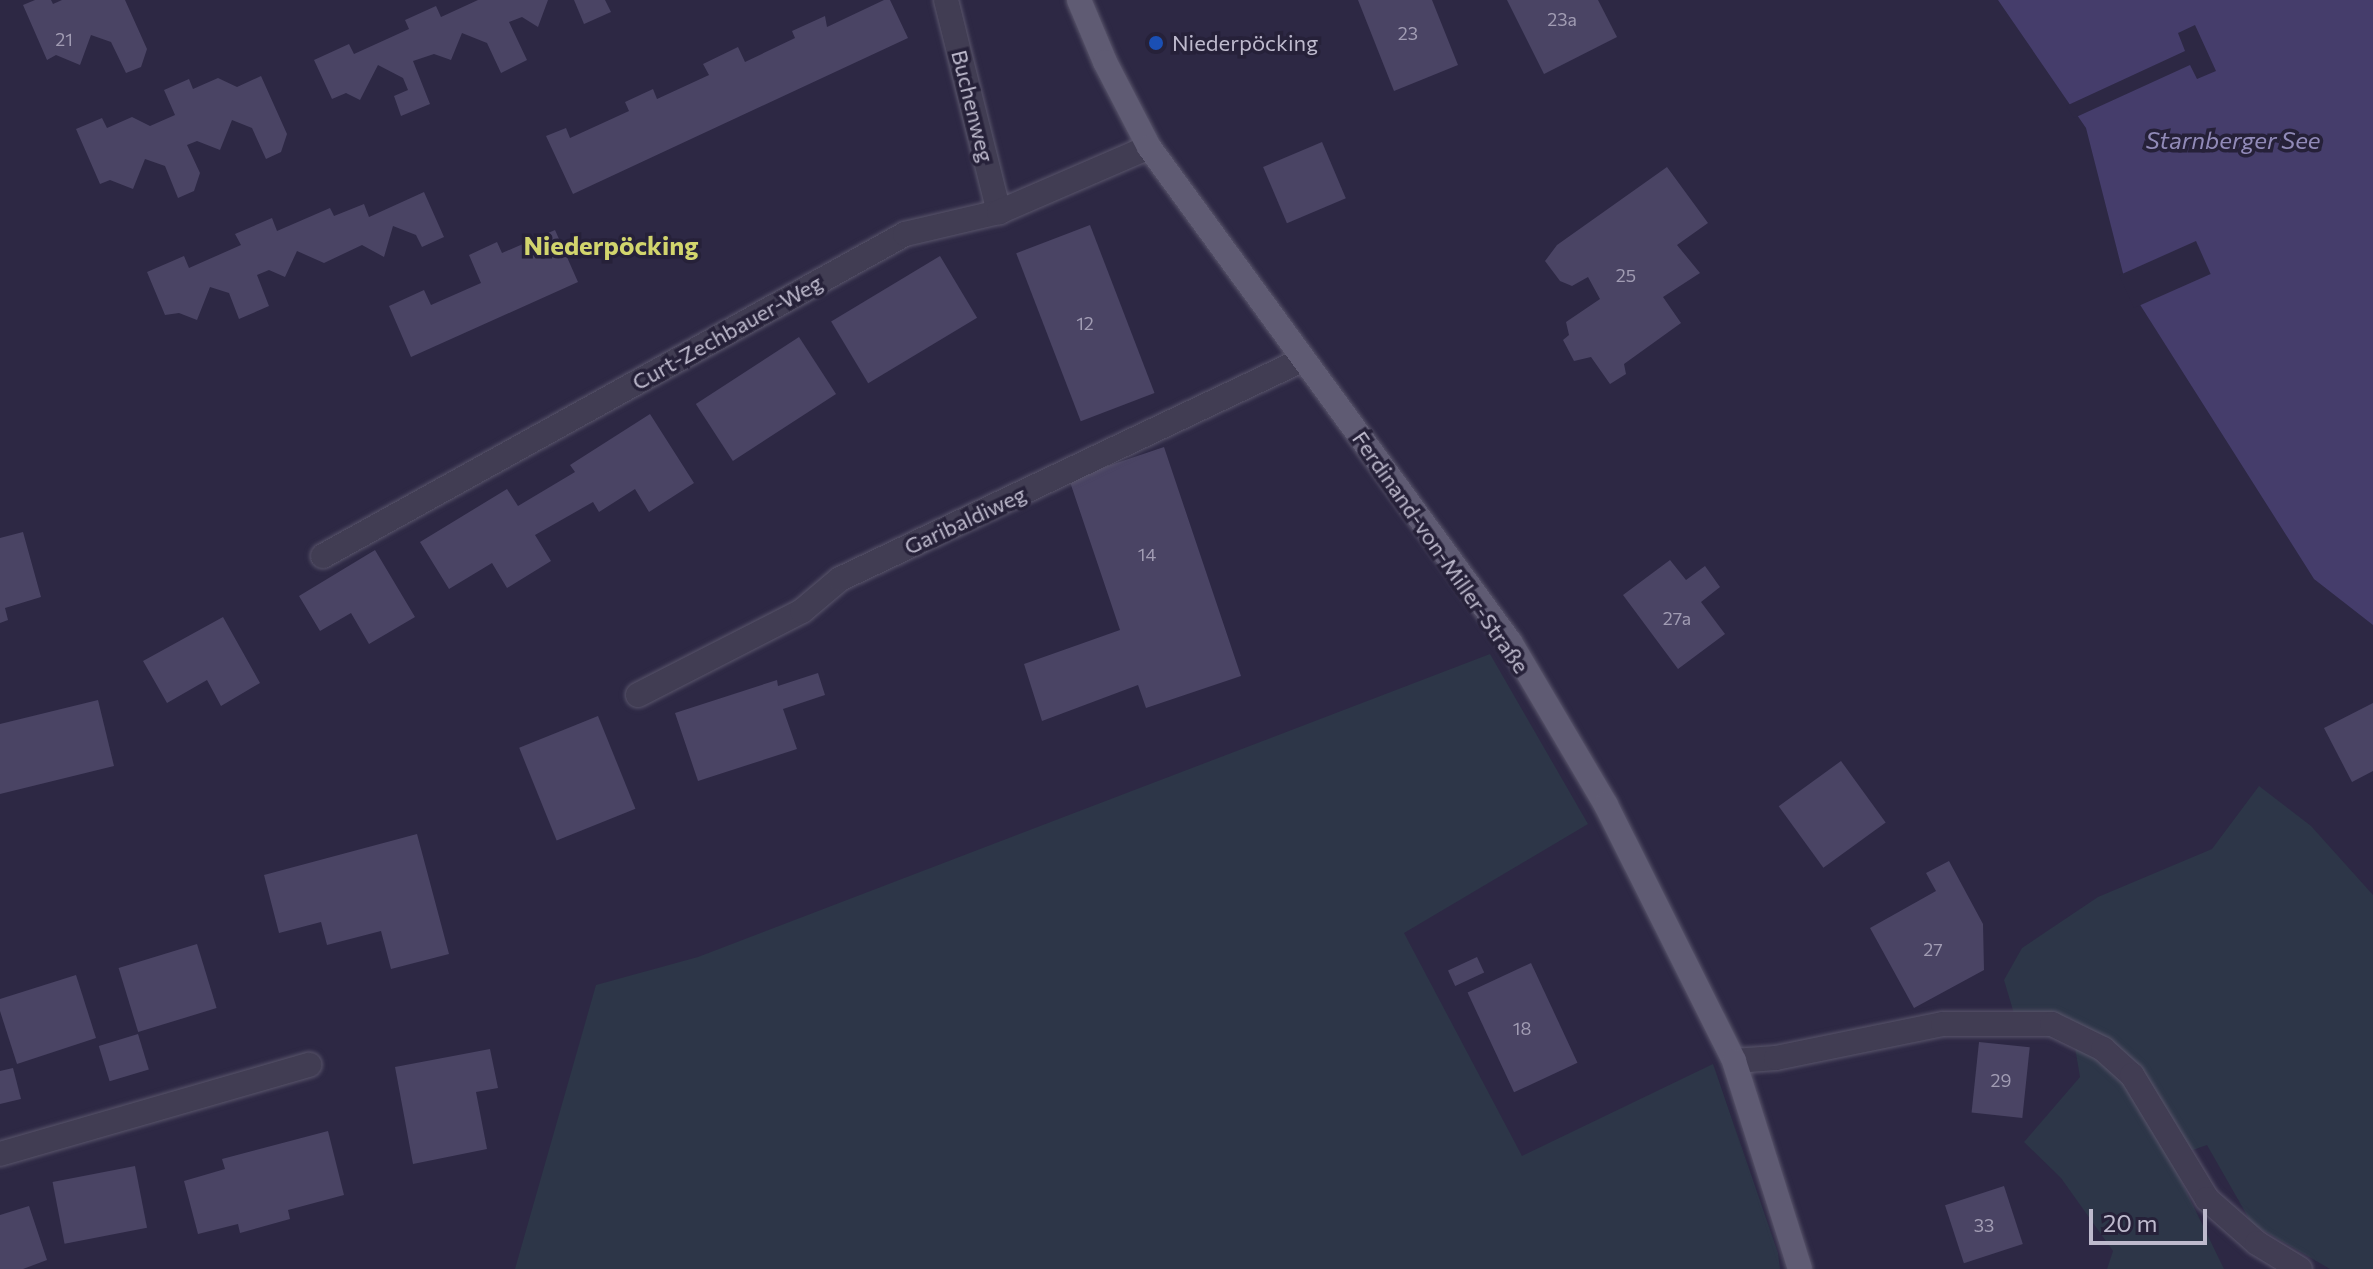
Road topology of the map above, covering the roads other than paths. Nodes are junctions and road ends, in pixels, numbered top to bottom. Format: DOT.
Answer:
graph roads {
  1 [pos="946,0"];
  2 [pos="1079,0"];
  3 [pos="1149,147"];
  4 [pos="999,212"];
  5 [pos="1302,360"];
  6 [pos="323,556"];
  7 [pos="638,695"];
  8 [pos="1734,1061"];
  9 [pos="309,1065"];
  10 [pos="0,1154"];
  11 [pos="1800,1269"];
  12 [pos="2300,1269"];
  1 -- 4 [label="street, Buchenweg"];
  2 -- 3 [label="main road, Ferdinand-von-Miller-Straße"];
  3 -- 4 [label="street, Curt-Zechbauer-Weg"];
  3 -- 5 [label="main road, Ferdinand-von-Miller-Straße"];
  4 -- 6 [label="street, Curt-Zechbauer-Weg"];
  5 -- 7 [label="street, Garibaldiweg"];
  5 -- 8 [label="main road, Ferdinand-von-Miller-Straße"];
  8 -- 11 [label="main road, Ferdinand-von-Miller-Straße"];
  8 -- 12 [label="street"];
  9 -- 10 [label="street"];
}
